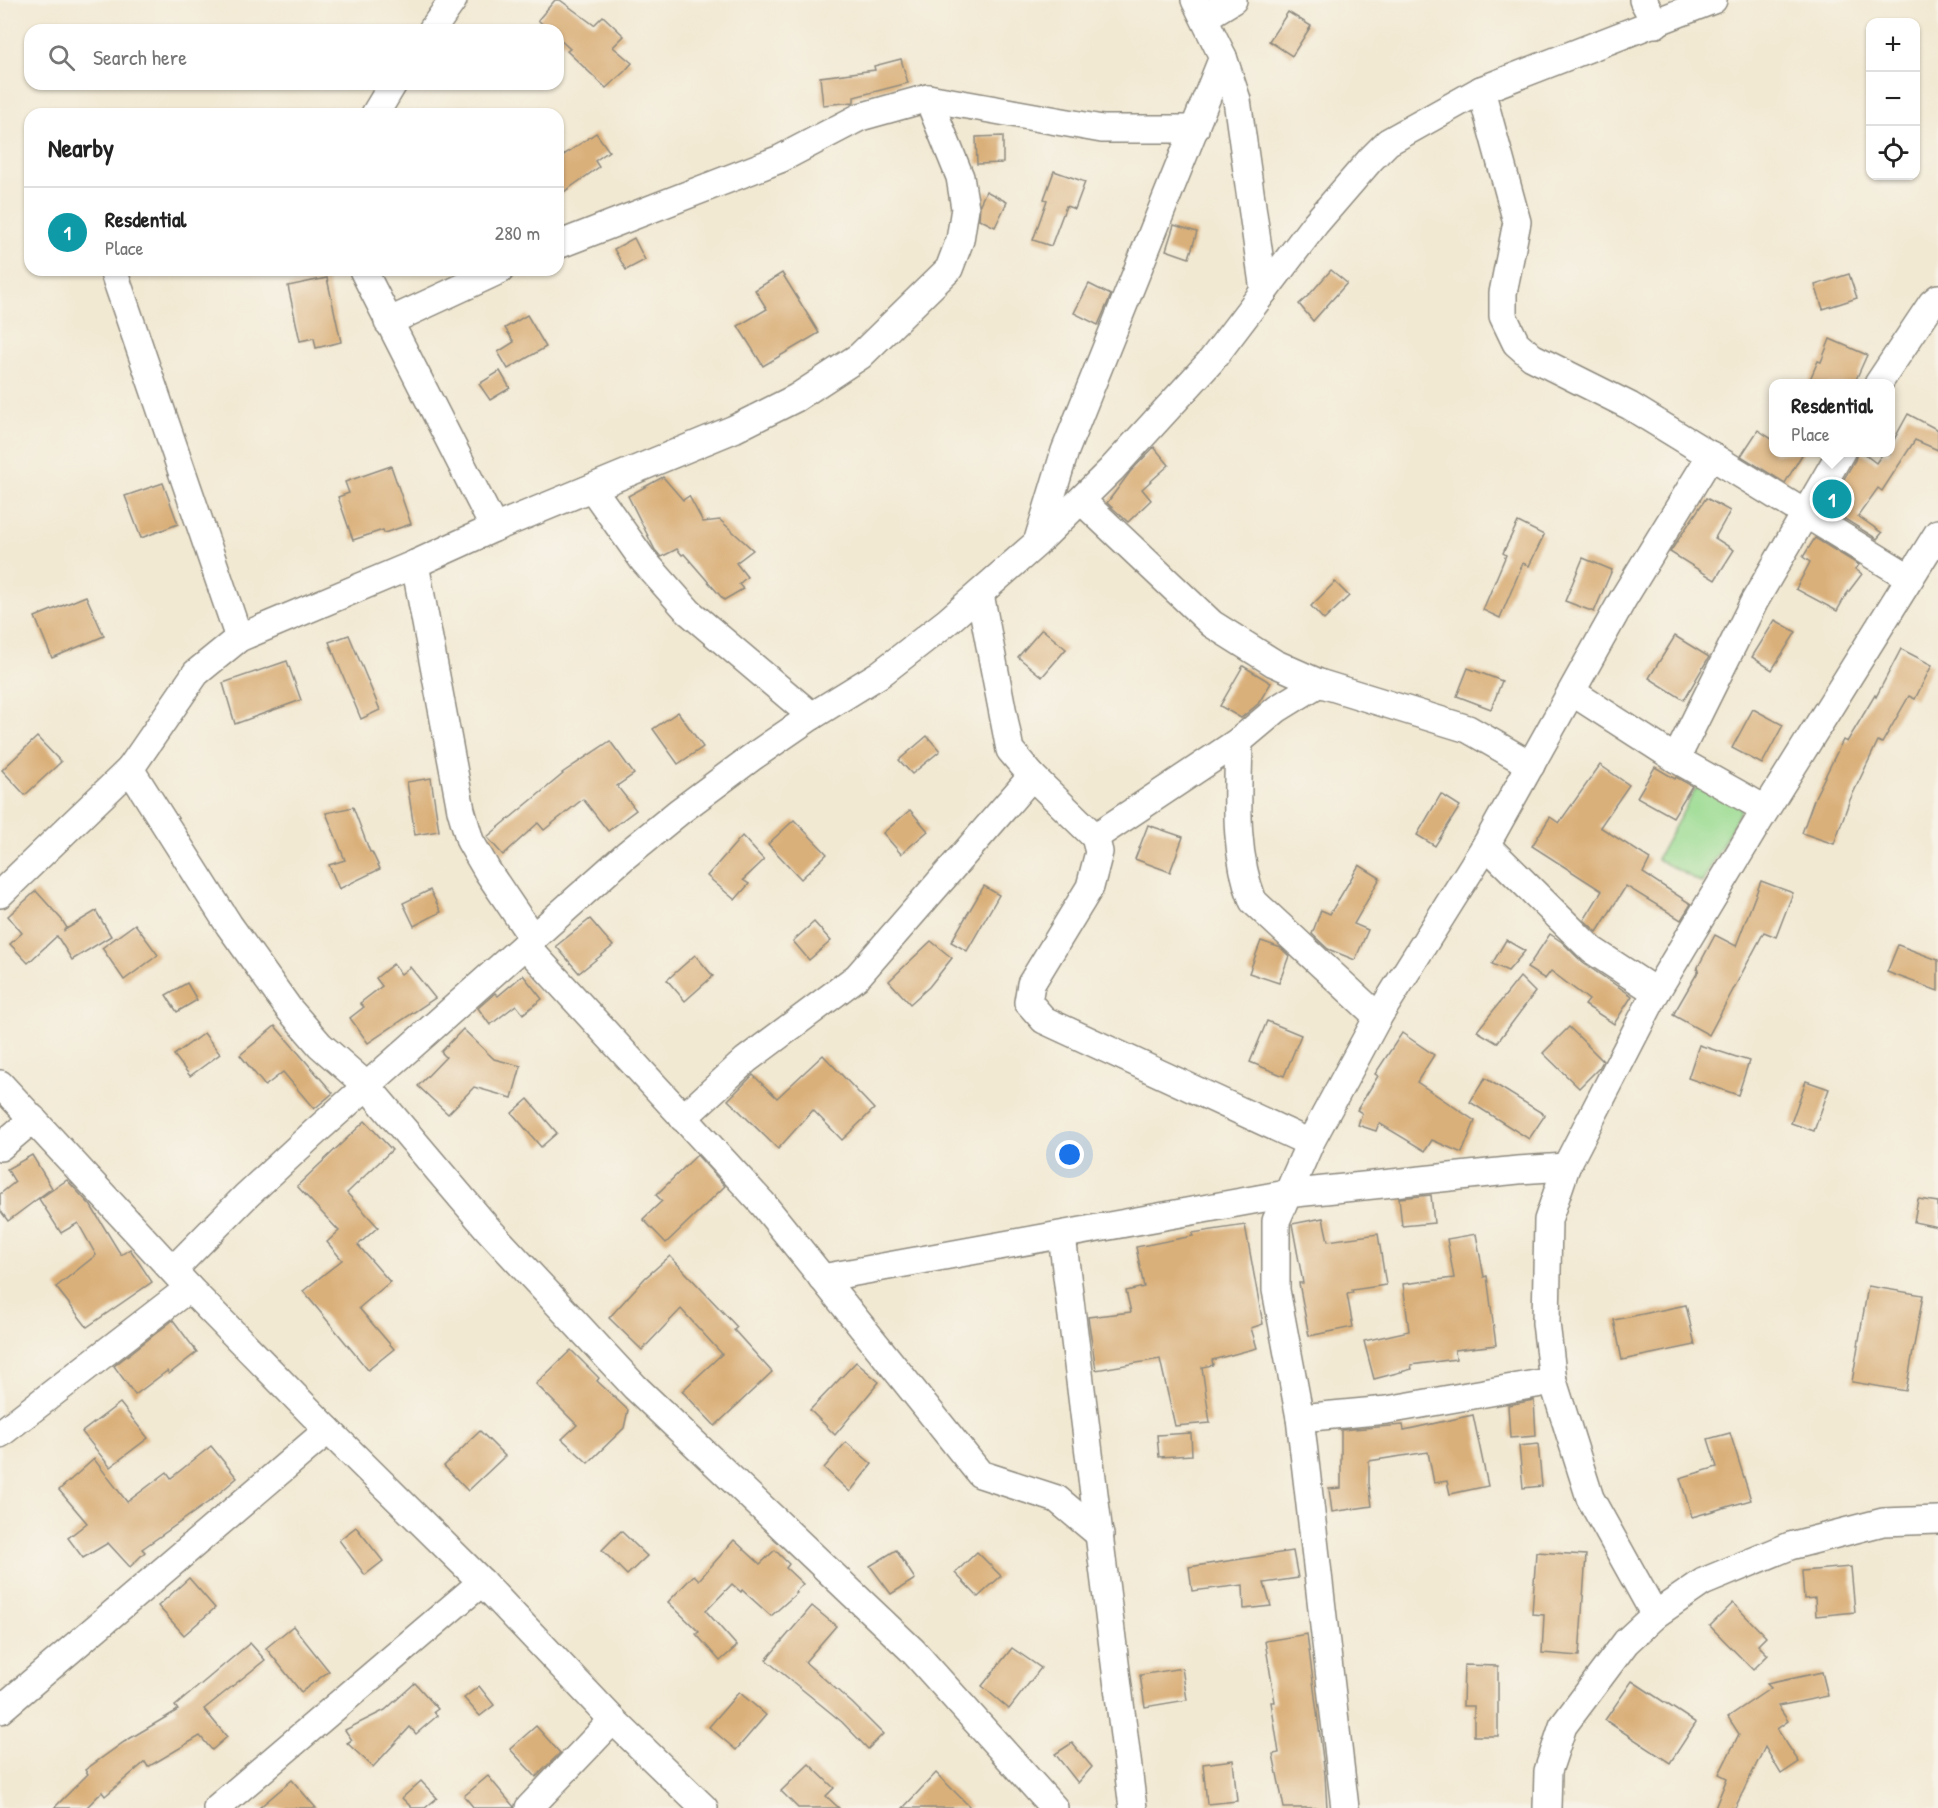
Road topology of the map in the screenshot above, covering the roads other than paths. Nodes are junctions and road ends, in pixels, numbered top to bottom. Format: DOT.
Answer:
graph roads {
  1 [pos="453,0"];
  2 [pos="1233,0"];
  3 [pos="1643,0"];
  4 [pos="1713,0"];
  5 [pos="1200,8"];
  6 [pos="436,24"];
  7 [pos="1656,24"];
  8 [pos="1223,57"];
  9 [pos="389,90"];
  10 [pos="1481,90"];
  11 [pos="928,98"];
  12 [pos="379,108"];
  13 [pos="1195,129"];
  14 [pos="564,243"];
  15 [pos="115,276"];
  16 [pos="366,276"];
  17 [pos="487,276"];
  18 [pos="1264,291"];
  19 [pos="1936,304"];
  20 [pos="388,322"];
  21 [pos="1882,379"];
  22 [pos="1711,455"];
  23 [pos="1839,457"];
  24 [pos="592,488"];
  25 [pos="1082,501"];
  26 [pos="1807,513"];
  27 [pos="494,528"];
  28 [pos="1938,533"];
  29 [pos="1037,543"];
  30 [pos="415,564"];
  31 [pos="1911,578"];
  32 [pos="980,594"];
  33 [pos="239,638"];
  34 [pos="1319,683"];
  35 [pos="1572,692"];
  36 [pos="812,716"];
  37 [pos="1239,741"];
  38 [pos="1676,759"];
  39 [pos="1531,765"];
  40 [pos="130,770"];
  41 [pos="1032,776"];
  42 [pos="1765,809"];
  43 [pos="1095,837"];
  44 [pos="1486,845"];
  45 [pos="0,894"];
  46 [pos="529,941"];
  47 [pos="1656,992"];
  48 [pos="1378,1017"];
  49 [pos="0,1084"];
  50 [pos="367,1086"];
  51 [pos="683,1118"];
  52 [pos="33,1119"];
  53 [pos="1310,1143"];
  54 [pos="0,1147"];
  55 [pos="1566,1167"];
  56 [pos="1286,1194"];
  57 [pos="1062,1236"];
  58 [pos="822,1278"];
  59 [pos="181,1279"];
  60 [pos="1553,1381"];
  61 [pos="1300,1418"];
  62 [pos="328,1430"];
  63 [pos="0,1434"];
  64 [pos="1938,1520"];
  65 [pos="1100,1535"];
  66 [pos="482,1582"];
  67 [pos="1655,1615"];
  68 [pos="0,1710"];
  69 [pos="613,1720"];
  70 [pos="217,1808"];
  71 [pos="529,1808"];
  72 [pos="704,1808"];
  73 [pos="1054,1808"];
  74 [pos="1133,1808"];
  75 [pos="1345,1808"];
  76 [pos="1547,1808"];
  1 -- 6 [label="street"];
  2 -- 5 [label="street"];
  3 -- 7 [label="street"];
  4 -- 7 [label="street"];
  5 -- 8 [label="street"];
  7 -- 10 [label="street"];
  8 -- 13 [label="street"];
  8 -- 18 [label="street"];
  9 -- 12 [label="street"];
  10 -- 18 [label="street"];
  10 -- 22 [label="street"];
  11 -- 13 [label="street"];
  11 -- 14 [label="street"];
  11 -- 24 [label="street"];
  13 -- 29 [label="street"];
  15 -- 33 [label="street"];
  16 -- 20 [label="street"];
  17 -- 20 [label="street"];
  18 -- 25 [label="street"];
  19 -- 21 [label="street"];
  20 -- 27 [label="street"];
  22 -- 26 [label="street"];
  22 -- 35 [label="street"];
  23 -- 26 [label="street"];
  24 -- 27 [label="street"];
  24 -- 36 [label="street"];
  25 -- 29 [label="street"];
  25 -- 34 [label="street"];
  26 -- 31 [label="street"];
  26 -- 38 [label="street"];
  27 -- 30 [label="street"];
  28 -- 31 [label="street"];
  29 -- 32 [label="street"];
  30 -- 33 [label="street"];
  30 -- 46 [label="street"];
  31 -- 42 [label="street"];
  32 -- 36 [label="street"];
  32 -- 41 [label="street"];
  33 -- 40 [label="street"];
  34 -- 37 [label="street"];
  34 -- 39 [label="street"];
  35 -- 38 [label="street"];
  35 -- 39 [label="street"];
  36 -- 46 [label="street"];
  37 -- 43 [label="street"];
  37 -- 48 [label="street"];
  38 -- 42 [label="street"];
  39 -- 44 [label="street"];
  40 -- 45 [label="street"];
  40 -- 50 [label="street"];
  41 -- 43 [label="street"];
  41 -- 51 [label="street"];
  42 -- 47 [label="street"];
  43 -- 53 [label="street"];
  44 -- 47 [label="street"];
  44 -- 48 [label="street"];
  46 -- 50 [label="street"];
  46 -- 51 [label="street"];
  47 -- 55 [label="street"];
  48 -- 53 [label="street"];
  49 -- 52 [label="street"];
  50 -- 59 [label="street"];
  50 -- 73 [label="street"];
  51 -- 58 [label="street"];
  52 -- 54 [label="street"];
  52 -- 59 [label="street"];
  53 -- 56 [label="street"];
  55 -- 56 [label="street"];
  55 -- 60 [label="street"];
  56 -- 57 [label="street"];
  56 -- 61 [label="street"];
  57 -- 58 [label="street"];
  57 -- 65 [label="street"];
  58 -- 65 [label="street"];
  59 -- 62 [label="street"];
  59 -- 63 [label="street"];
  60 -- 61 [label="street"];
  60 -- 67 [label="street"];
  61 -- 75 [label="street"];
  62 -- 66 [label="street"];
  62 -- 68 [label="street"];
  64 -- 67 [label="street"];
  65 -- 74 [label="street"];
  66 -- 69 [label="street"];
  66 -- 70 [label="street"];
  67 -- 76 [label="street"];
  69 -- 71 [label="street"];
  69 -- 72 [label="street"];
}
